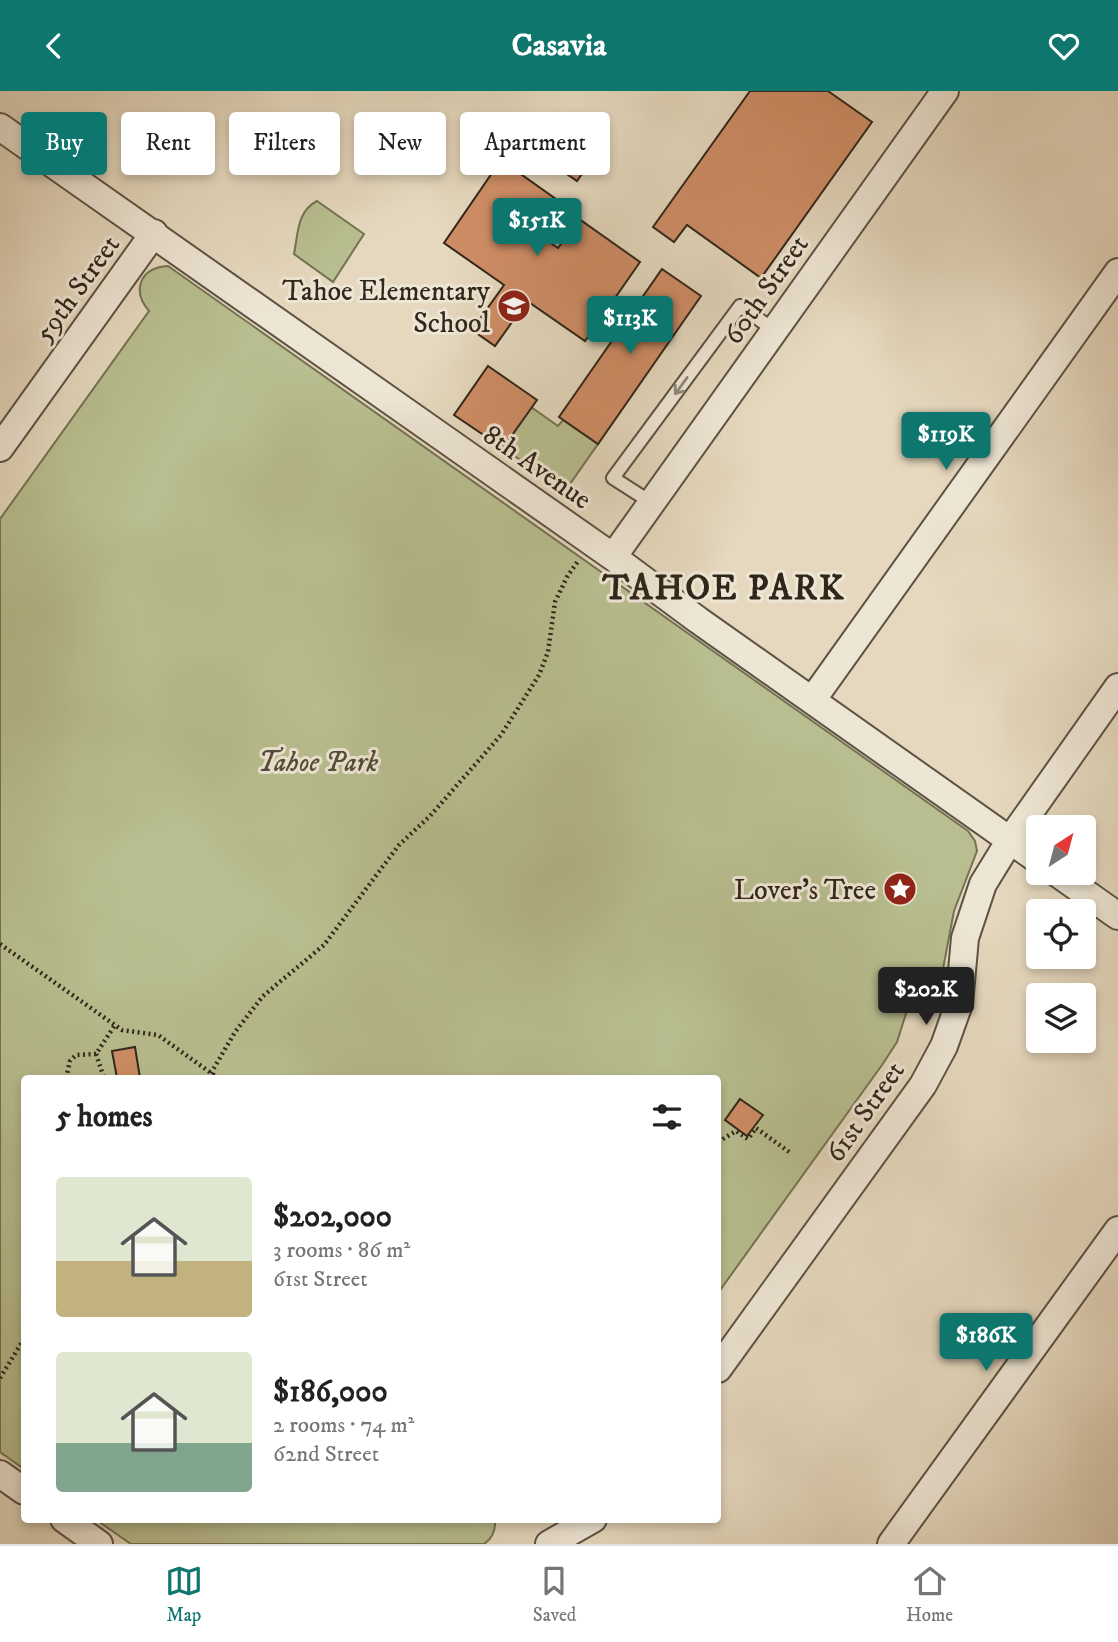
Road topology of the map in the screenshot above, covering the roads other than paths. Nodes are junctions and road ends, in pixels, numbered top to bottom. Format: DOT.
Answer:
graph roads {
  1 [pos="944,91"];
  2 [pos="0,127"];
  3 [pos="154,233"];
  4 [pos="1118,272"];
  5 [pos="774,330"];
  6 [pos="0,448"];
  7 [pos="652,503"];
  8 [pos="613,557"];
  9 [pos="1118,687"];
  10 [pos="813,699"];
  11 [pos="1010,840"];
  12 [pos="1026,851"];
  13 [pos="1074,885"];
  14 [pos="1118,916"];
  15 [pos="1118,1230"];
  16 [pos="721,1366"];
  17 [pos="0,1474"];
  18 [pos="21,1489"];
  19 [pos="70,1523"];
  20 [pos="586,1523"];
  21 [pos="99,1544"];
  22 [pos="549,1544"];
  23 [pos="891,1544"];
  1 -- 5 [label="street, 60th Street"];
  2 -- 3 [label="street, 8th Avenue"];
  3 -- 6 [label="street, 59th Street"];
  3 -- 8 [label="street, 8th Avenue"];
  4 -- 10 [label="street"];
  5 -- 7 [label="street, 60th Street"];
  5 -- 7 [label="lane, one-way"];
  7 -- 8 [label="street, 60th Street"];
  8 -- 10 [label="street, 8th Avenue"];
  9 -- 11 [label="street, 61st Street"];
  10 -- 11 [label="street, 8th Avenue"];
  11 -- 12 [label="street, 8th Avenue"];
  11 -- 16 [label="street, 61st Street"];
  13 -- 14 [label="street"];
  15 -- 23 [label="street"];
  17 -- 18 [label="street"];
  19 -- 21 [label="street"];
  20 -- 22 [label="street"];
}
